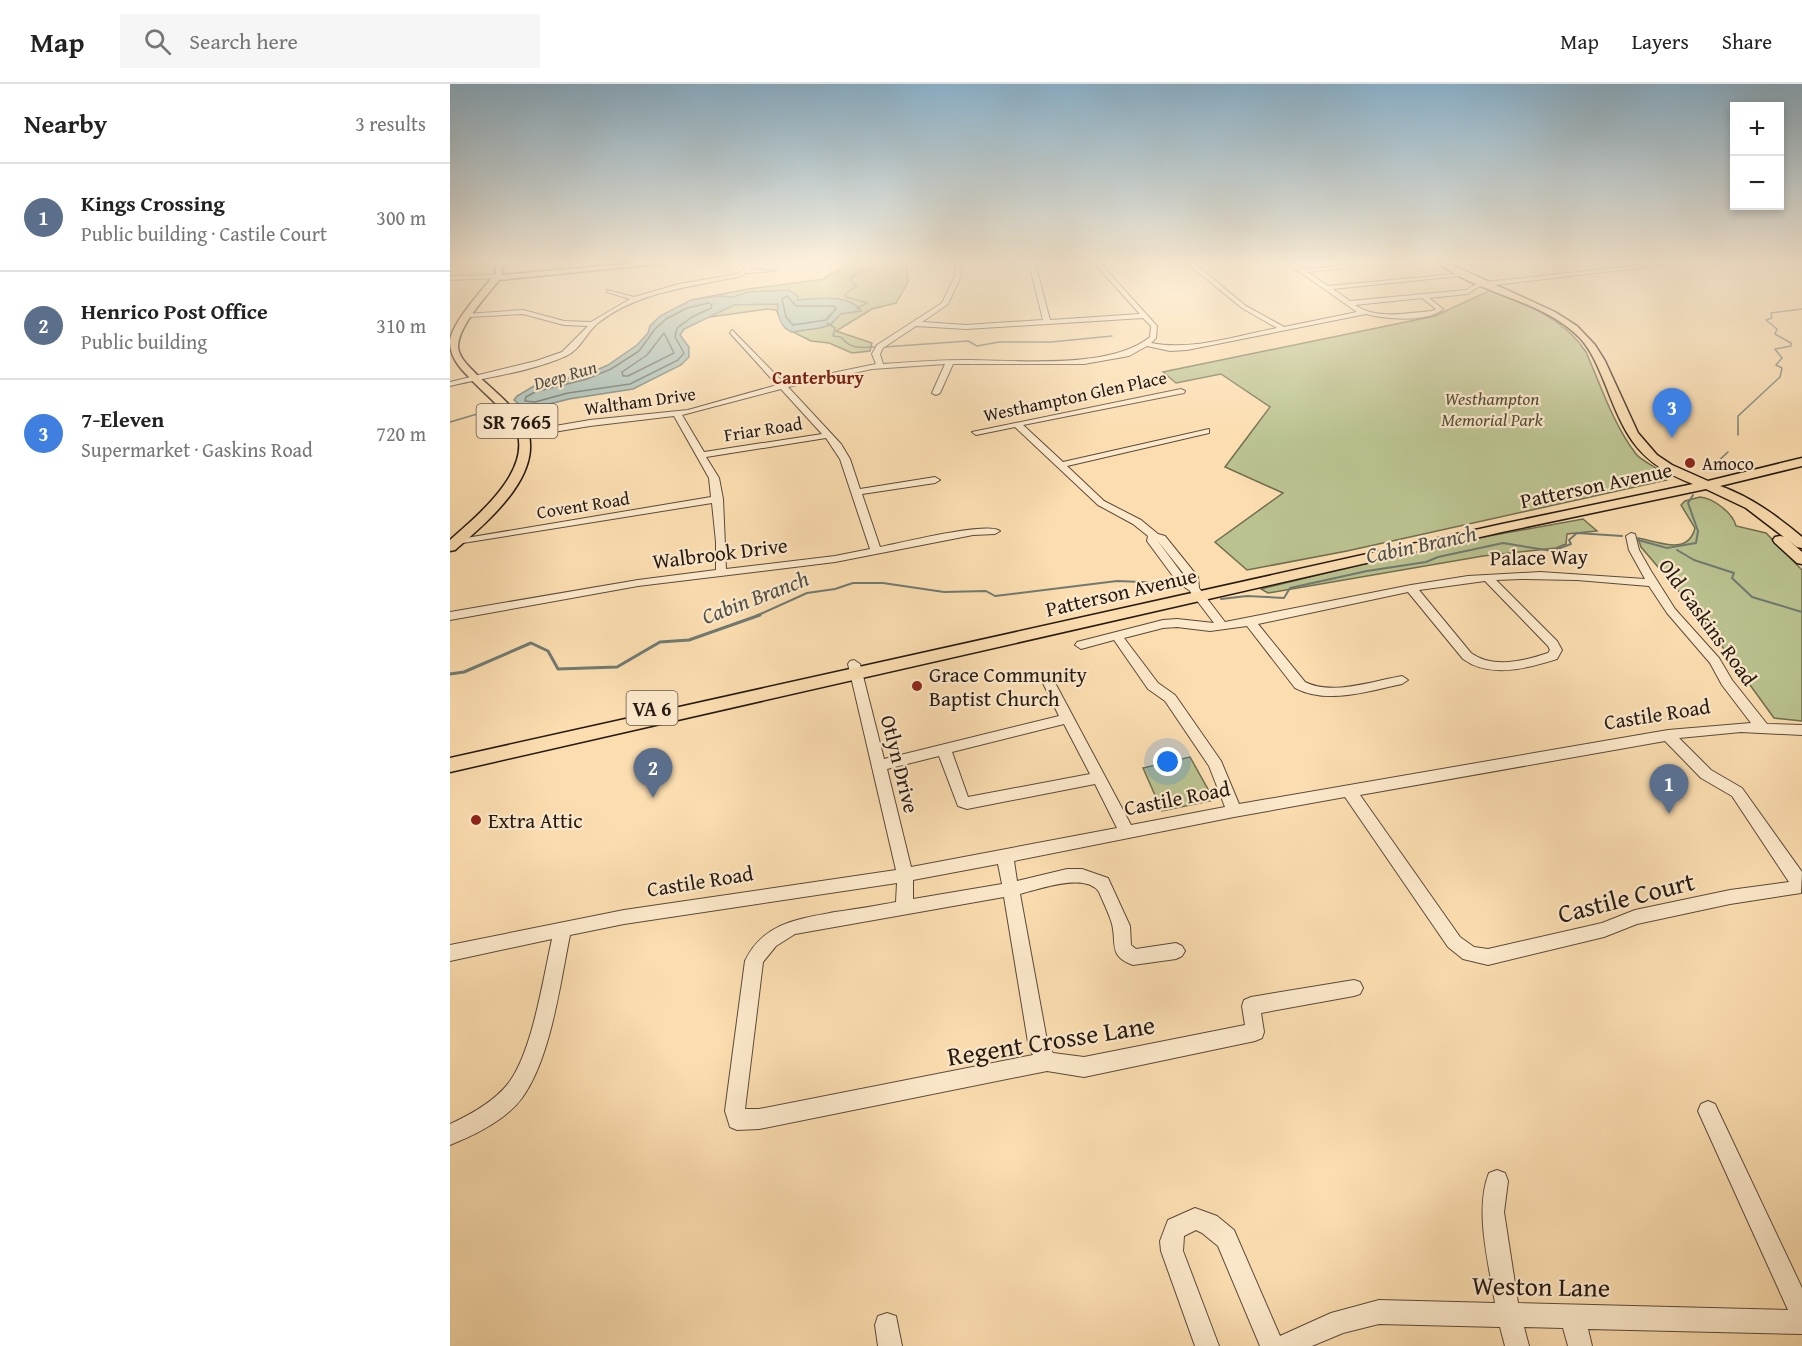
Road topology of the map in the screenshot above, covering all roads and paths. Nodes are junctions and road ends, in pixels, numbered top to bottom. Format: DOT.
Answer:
graph roads {
  1 [pos="463,322"];
  2 [pos="560,322"];
  3 [pos="597,322"];
  4 [pos="920,322"];
  5 [pos="1062,322"];
  6 [pos="1149,322"];
  7 [pos="1270,322"];
  8 [pos="1316,322"];
  9 [pos="1565,322"];
  10 [pos="1047,323"];
  11 [pos="593,324"];
  12 [pos="917,324"];
  13 [pos="1283,329"];
  14 [pos="732,332"];
  15 [pos="1146,344"];
  16 [pos="950,362"];
  17 [pos="880,366"];
  18 [pos="475,378"];
  19 [pos="450,384"];
  20 [pos="783,386"];
  21 [pos="1181,391"];
  22 [pos="936,393"];
  23 [pos="677,414"];
  24 [pos="1018,425"];
  25 [pos="1206,431"];
  26 [pos="976,432"];
  27 [pos="523,434"];
  28 [pos="829,435"];
  29 [pos="1802,453"];
  30 [pos="703,455"];
  31 [pos="1802,462"];
  32 [pos="1062,465"];
  33 [pos="1689,478"];
  34 [pos="935,480"];
  35 [pos="1703,486"];
  36 [pos="857,492"];
  37 [pos="717,499"];
  38 [pos="995,531"];
  39 [pos="1630,536"];
  40 [pos="1802,544"];
  41 [pos="452,545"];
  42 [pos="876,550"];
  43 [pos="1802,560"];
  44 [pos="721,572"];
  45 [pos="1488,578"];
  46 [pos="1652,583"];
  47 [pos="1411,588"];
  48 [pos="1197,593"];
  49 [pos="450,616"];
  50 [pos="1250,622"];
  51 [pos="1222,626"];
  52 [pos="1117,636"];
  53 [pos="1081,645"];
  54 [pos="855,668"];
  55 [pos="1047,679"];
  56 [pos="1402,680"];
  57 [pos="1068,718"];
  58 [pos="1762,727"];
  59 [pos="1802,730"];
  60 [pos="1668,735"];
  61 [pos="944,749"];
  62 [pos="450,753"];
  63 [pos="450,765"];
  64 [pos="878,766"];
  65 [pos="1099,778"];
  66 [pos="1348,791"];
  67 [pos="1234,811"];
  68 [pos="1127,832"];
  69 [pos="1005,857"];
  70 [pos="905,875"];
  71 [pos="1012,889"];
  72 [pos="904,908"];
  73 [pos="563,930"];
  74 [pos="1176,951"];
  75 [pos="450,953"];
  76 [pos="1354,988"];
  77 [pos="1047,1062"];
  78 [pos="1708,1111"];
  79 [pos="450,1135"];
  80 [pos="1497,1181"];
  81 [pos="1508,1314"];
  82 [pos="1802,1314"];
  83 [pos="1572,1315"];
  84 [pos="1802,1322"];
  85 [pos="1207,1346"];
  86 [pos="1272,1346"];
  87 [pos="1286,1346"];
  88 [pos="1518,1346"];
  89 [pos="1580,1346"];
  1 -- 18 [label="main road, SR 7665"];
  2 -- 11 [label="street"];
  3 -- 11 [label="street"];
  4 -- 12 [label="street"];
  5 -- 10 [label="street"];
  6 -- 15 [label="street"];
  7 -- 13 [label="street"];
  8 -- 13 [label="street, Waltham Drive"];
  9 -- 33 [label="main road"];
  10 -- 12 [label="street"];
  11 -- 18 [label="street"];
  12 -- 17 [label="street"];
  13 -- 15 [label="street, Waltham Drive"];
  14 -- 20 [label="street"];
  15 -- 16 [label="street, Waltham Drive"];
  16 -- 17 [label="street, Waltham Drive"];
  16 -- 22 [label="street"];
  17 -- 20 [label="street, Waltham Drive"];
  18 -- 19 [label="street"];
  18 -- 27 [label="main road, SR 7665"];
  20 -- 23 [label="street, Waltham Drive"];
  20 -- 28 [label="street"];
  21 -- 24 [label="street, Westhampton Glen Place"];
  23 -- 27 [label="street, Waltham Drive"];
  23 -- 30 [label="street"];
  24 -- 26 [label="street, Westhampton Glen Place"];
  24 -- 32 [label="street"];
  25 -- 32 [label="street"];
  27 -- 41 [label="main road, SR 7665"];
  28 -- 30 [label="street, Friar Road"];
  28 -- 36 [label="street"];
  29 -- 33 [label="main road, Patterson Avenue / VA 6"];
  30 -- 37 [label="street"];
  31 -- 35 [label="main road, Patterson Avenue / VA 6"];
  32 -- 48 [label="street"];
  33 -- 35 [label="main road"];
  33 -- 48 [label="main road, Patterson Avenue / VA 6"];
  34 -- 36 [label="street"];
  35 -- 40 [label="main road"];
  35 -- 43 [label="main road"];
  35 -- 48 [label="main road, Patterson Avenue / VA 6"];
  36 -- 42 [label="street"];
  37 -- 41 [label="street, Covent Road"];
  37 -- 44 [label="street"];
  38 -- 42 [label="street, Walbrook Drive"];
  39 -- 46 [label="street, Old Gaskins Road"];
  42 -- 44 [label="street, Walbrook Drive"];
  44 -- 49 [label="street, Walbrook Drive"];
  45 -- 46 [label="street, Palace Way"];
  45 -- 47 [label="street, Palace Way"];
  45 -- 47 [label="street"];
  46 -- 58 [label="street, Old Gaskins Road"];
  47 -- 50 [label="street, Palace Way"];
  48 -- 51 [label="street"];
  48 -- 54 [label="main road, Patterson Avenue / VA 6"];
  50 -- 51 [label="street, Palace Way"];
  50 -- 56 [label="street"];
  51 -- 52 [label="street, Palace Way"];
  52 -- 53 [label="street, Palace Way"];
  52 -- 67 [label="street"];
  54 -- 62 [label="main road, Patterson Avenue / VA 6"];
  54 -- 63 [label="main road, Patterson Avenue / VA 6"];
  54 -- 64 [label="street, Otlyn Drive"];
  55 -- 57 [label="street"];
  57 -- 61 [label="street"];
  57 -- 65 [label="street"];
  58 -- 59 [label="street, Castile Road"];
  58 -- 60 [label="street, Castile Road"];
  60 -- 66 [label="street, Castile Road"];
  60 -- 66 [label="street, Castile Court"];
  61 -- 64 [label="street"];
  61 -- 65 [label="street"];
  64 -- 70 [label="street, Otlyn Drive"];
  65 -- 68 [label="street"];
  66 -- 67 [label="street, Castile Road"];
  67 -- 68 [label="street, Castile Road"];
  68 -- 69 [label="street, Castile Road"];
  69 -- 70 [label="street, Castile Road"];
  69 -- 71 [label="street"];
  70 -- 72 [label="street, Otlyn Drive"];
  70 -- 73 [label="street, Castile Road"];
  71 -- 72 [label="street"];
  71 -- 74 [label="street"];
  71 -- 77 [label="street"];
  72 -- 77 [label="street, Regent Crosse Lane"];
  73 -- 75 [label="street, Castile Road"];
  73 -- 79 [label="street"];
  76 -- 77 [label="street, Regent Crosse Lane"];
  78 -- 82 [label="street"];
  80 -- 81 [label="street"];
  81 -- 83 [label="street, Weston Lane"];
  81 -- 87 [label="street, Weston Lane"];
  81 -- 88 [label="street"];
  83 -- 84 [label="street, Weston Lane"];
  83 -- 89 [label="street"];
  85 -- 86 [label="street"];
}
